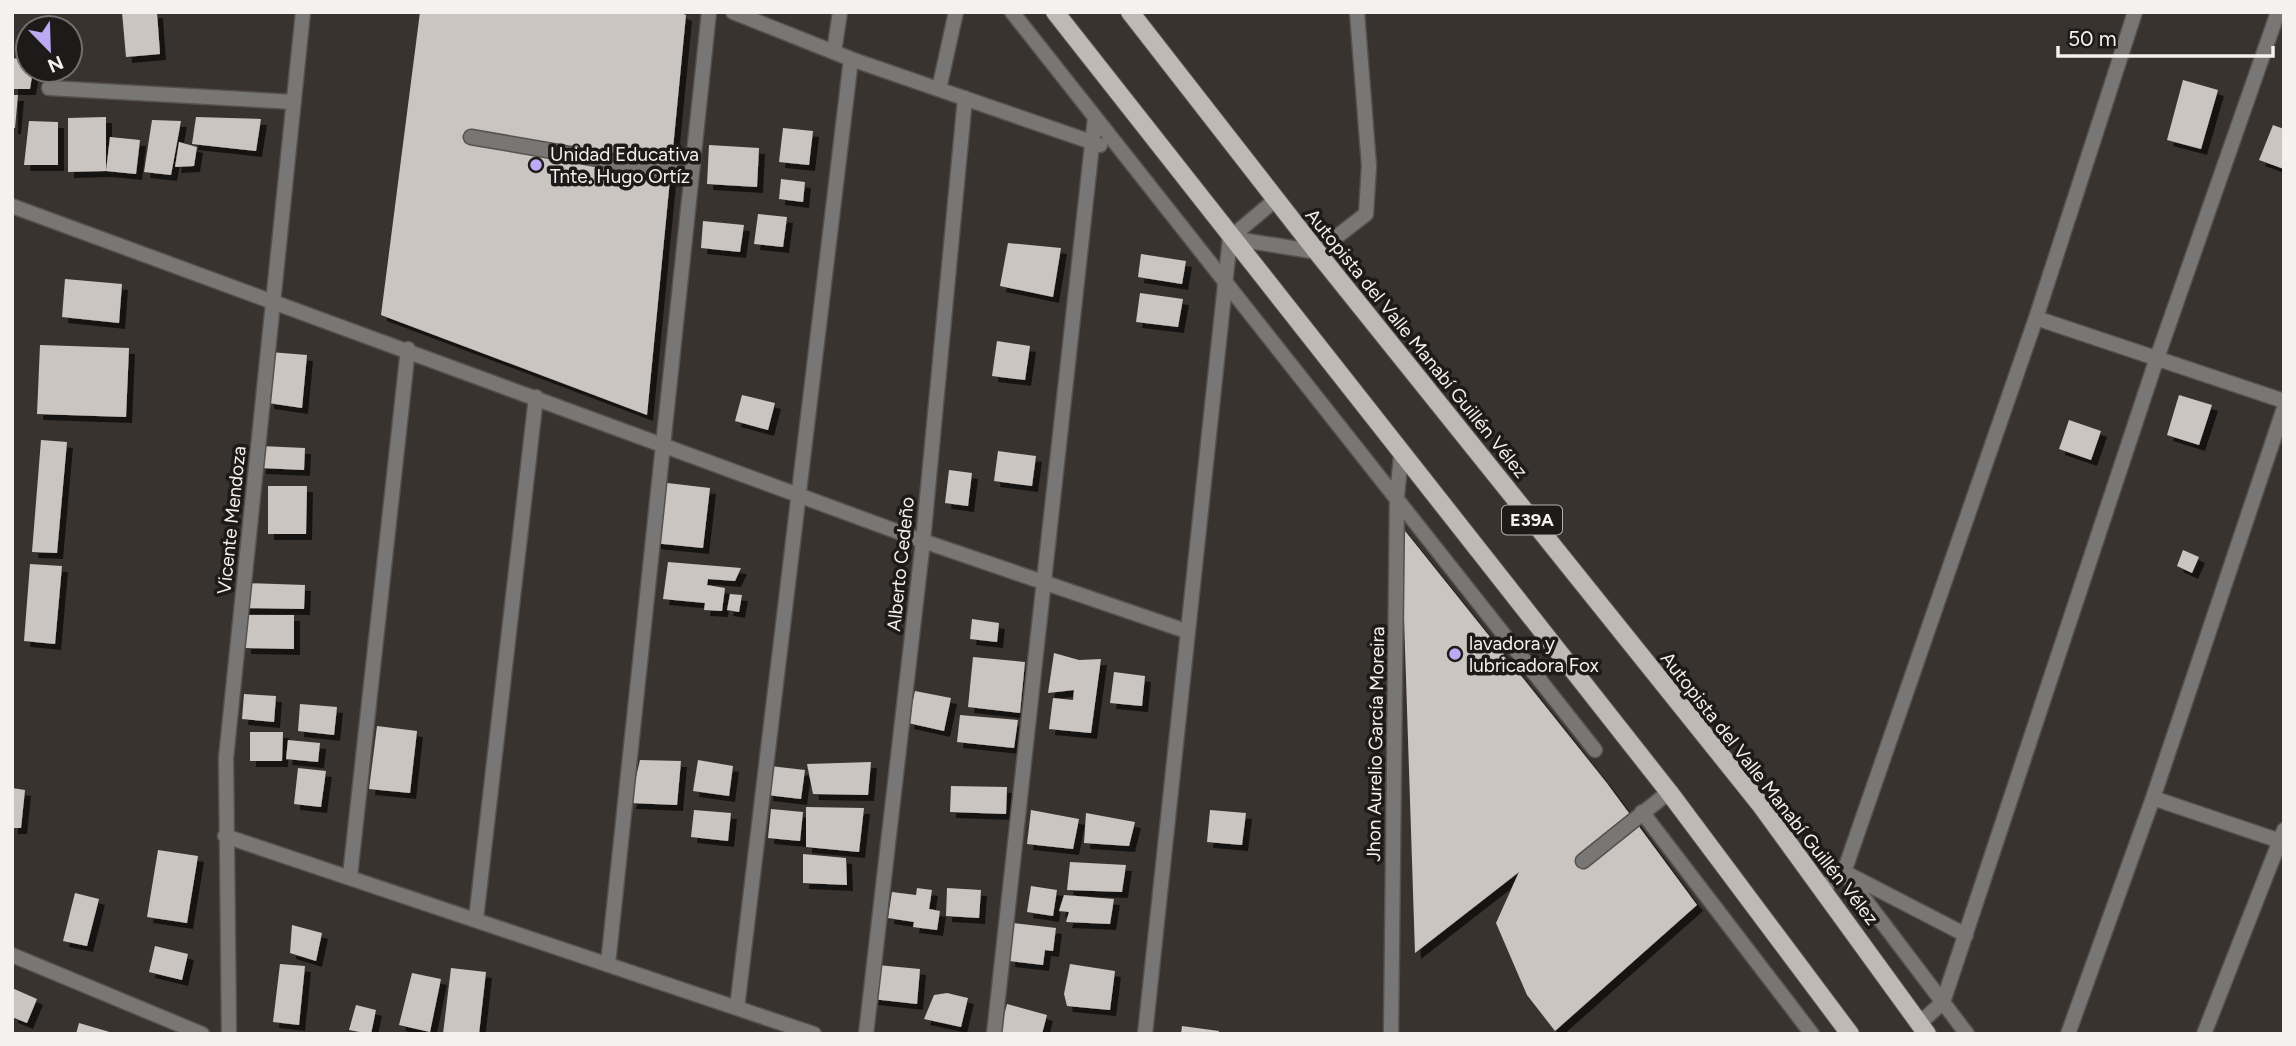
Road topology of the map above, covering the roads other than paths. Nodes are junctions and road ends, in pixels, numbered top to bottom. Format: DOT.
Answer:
graph roads {
  1 [pos="303,12"];
  2 [pos="709,12"];
  3 [pos="733,12"];
  4 [pos="840,12"];
  5 [pos="956,12"];
  6 [pos="1012,12"];
  7 [pos="1055,12"];
  8 [pos="1130,12"];
  9 [pos="1357,12"];
  10 [pos="2135,12"];
  11 [pos="2278,12"];
  12 [pos="834,52"];
  13 [pos="851,59"];
  14 [pos="49,88"];
  15 [pos="939,89"];
  16 [pos="965,98"];
  17 [pos="294,102"];
  18 [pos="1095,118"];
  19 [pos="471,137"];
  20 [pos="1093,142"];
  21 [pos="1121,151"];
  22 [pos="691,175"];
  23 [pos="1275,200"];
  24 [pos="12,206"];
  25 [pos="1230,238"];
  26 [pos="1317,252"];
  27 [pos="1224,279"];
  28 [pos="272,301"];
  29 [pos="2036,318"];
  30 [pos="408,349"];
  31 [pos="2157,358"];
  32 [pos="536,397"];
  33 [pos="2284,401"];
  34 [pos="2284,408"];
  35 [pos="664,444"];
  36 [pos="1401,456"];
  37 [pos="796,494"];
  38 [pos="1396,496"];
  39 [pos="923,541"];
  40 [pos="1046,584"];
  41 [pos="1186,631"];
  42 [pos="1595,750"];
  43 [pos="1669,792"];
  44 [pos="2153,798"];
  45 [pos="1642,812"];
  46 [pos="225,835"];
  47 [pos="2282,835"];
  48 [pos="1583,861"];
  49 [pos="1844,872"];
  50 [pos="350,876"];
  51 [pos="1823,887"];
  52 [pos="476,919"];
  53 [pos="1966,935"];
  54 [pos="12,955"];
  55 [pos="608,964"];
  56 [pos="1943,1002"];
  57 [pos="737,1008"];
  58 [pos="1923,1028"];
  59 [pos="1847,1031"];
  60 [pos="202,1034"];
  61 [pos="229,1034"];
  62 [pos="814,1034"];
  63 [pos="866,1034"];
  64 [pos="995,1034"];
  65 [pos="1145,1034"];
  66 [pos="1391,1034"];
  67 [pos="1812,1034"];
  68 [pos="1967,1034"];
  69 [pos="2068,1034"];
  70 [pos="2204,1034"];
  1 -- 17 [label="street, Vicente Mendoza"];
  2 -- 22 [label="street"];
  3 -- 12 [label="street"];
  4 -- 12 [label="street"];
  5 -- 15 [label="street"];
  6 -- 18 [label="street"];
  7 -- 25 [label="main road"];
  8 -- 23 [label="main road, Autopista del Valle Manabí Guillén Vélez / E39A"];
  9 -- 26 [label="street"];
  10 -- 29 [label="street"];
  11 -- 31 [label="street"];
  12 -- 13 [label="street"];
  13 -- 15 [label="street"];
  13 -- 37 [label="street"];
  14 -- 17 [label="street"];
  15 -- 16 [label="street"];
  16 -- 20 [label="street"];
  16 -- 39 [label="street, Alberto Cedeño"];
  17 -- 28 [label="street, Vicente Mendoza"];
  18 -- 20 [label="street"];
  18 -- 21 [label="street"];
  19 -- 22 [label="street"];
  20 -- 21 [label="street"];
  20 -- 40 [label="street"];
  21 -- 27 [label="street"];
  22 -- 35 [label="street"];
  23 -- 25 [label="street"];
  23 -- 26 [label="main road, Autopista del Valle Manabí Guillén Vélez / E39A"];
  24 -- 28 [label="street"];
  25 -- 26 [label="street"];
  25 -- 27 [label="street"];
  25 -- 36 [label="main road"];
  26 -- 51 [label="main road, Autopista del Valle Manabí Guillén Vélez / E39A"];
  27 -- 38 [label="street"];
  27 -- 41 [label="street"];
  28 -- 30 [label="street"];
  28 -- 46 [label="street, Vicente Mendoza"];
  29 -- 31 [label="street"];
  29 -- 49 [label="street"];
  30 -- 32 [label="street"];
  30 -- 50 [label="street"];
  31 -- 33 [label="street"];
  31 -- 53 [label="street"];
  32 -- 35 [label="street"];
  32 -- 52 [label="street"];
  34 -- 44 [label="street"];
  35 -- 37 [label="street"];
  35 -- 55 [label="street"];
  36 -- 38 [label="street, Jhon Aurelio García Moreira"];
  36 -- 43 [label="main road"];
  37 -- 39 [label="street"];
  37 -- 57 [label="street"];
  38 -- 42 [label="street"];
  38 -- 66 [label="street, Jhon Aurelio García Moreira"];
  39 -- 40 [label="street"];
  39 -- 63 [label="street, Alberto Cedeño"];
  40 -- 41 [label="street"];
  40 -- 64 [label="street"];
  41 -- 65 [label="street"];
  43 -- 45 [label="street"];
  43 -- 59 [label="main road"];
  44 -- 47 [label="street"];
  44 -- 69 [label="street"];
  45 -- 48 [label="street"];
  45 -- 67 [label="street"];
  46 -- 50 [label="street"];
  46 -- 61 [label="street, Vicente Mendoza"];
  47 -- 70 [label="street"];
  49 -- 51 [label="street"];
  49 -- 53 [label="street"];
  49 -- 56 [label="street"];
  50 -- 52 [label="street"];
  51 -- 58 [label="main road, Autopista del Valle Manabí Guillén Vélez / E39A"];
  52 -- 55 [label="street"];
  53 -- 56 [label="street"];
  54 -- 60 [label="street"];
  55 -- 57 [label="street"];
  56 -- 58 [label="street"];
  56 -- 68 [label="street"];
  57 -- 62 [label="street"];
}
